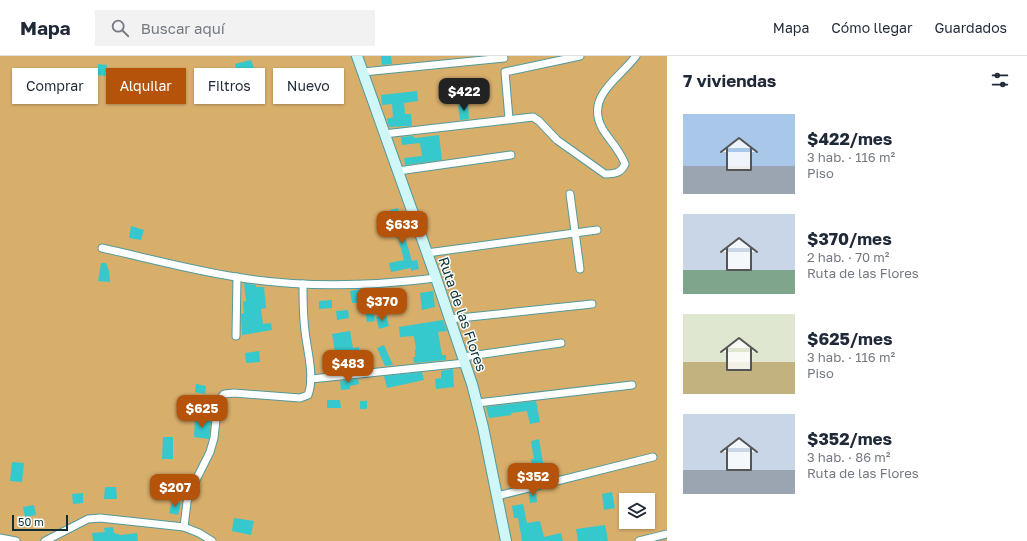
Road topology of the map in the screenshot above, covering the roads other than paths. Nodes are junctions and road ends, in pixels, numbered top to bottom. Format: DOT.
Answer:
graph roads {
  1 [pos="357,56"];
  2 [pos="580,56"];
  3 [pos="636,56"];
  4 [pos="504,57"];
  5 [pos="363,72"];
  6 [pos="505,72"];
  7 [pos="509,120"];
  8 [pos="384,134"];
  9 [pos="511,156"];
  10 [pos="398,171"];
  11 [pos="570,194"];
  12 [pos="597,230"];
  13 [pos="575,233"];
  14 [pos="102,248"];
  15 [pos="427,253"];
  16 [pos="580,269"];
  17 [pos="237,278"];
  18 [pos="436,278"];
  19 [pos="303,284"];
  20 [pos="592,304"];
  21 [pos="450,319"];
  22 [pos="236,336"];
  23 [pos="561,343"];
  24 [pos="464,360"];
  25 [pos="311,379"];
  26 [pos="632,385"];
  27 [pos="477,403"];
  28 [pos="652,457"];
  29 [pos="497,496"];
  30 [pos="184,526"];
  31 [pos="667,534"];
  32 [pos="0,538"];
  33 [pos="16,541"];
  34 [pos="45,541"];
  35 [pos="212,541"];
  36 [pos="506,541"];
  37 [pos="639,541"];
  1 -- 5 [label="main road, Ruta de las Flores"];
  2 -- 6 [label="street"];
  3 -- 7 [label="street"];
  4 -- 5 [label="street"];
  4 -- 6 [label="street"];
  5 -- 8 [label="main road, Ruta de las Flores"];
  6 -- 7 [label="street"];
  7 -- 8 [label="street"];
  8 -- 10 [label="main road, Ruta de las Flores"];
  9 -- 10 [label="street"];
  10 -- 15 [label="main road, Ruta de las Flores"];
  11 -- 13 [label="street"];
  12 -- 13 [label="street"];
  13 -- 15 [label="street"];
  13 -- 16 [label="street"];
  14 -- 17 [label="street"];
  15 -- 18 [label="main road, Ruta de las Flores"];
  17 -- 19 [label="street"];
  17 -- 22 [label="street"];
  18 -- 19 [label="street"];
  18 -- 21 [label="main road, Ruta de las Flores"];
  19 -- 25 [label="street"];
  20 -- 21 [label="street"];
  21 -- 24 [label="main road, Ruta de las Flores"];
  23 -- 24 [label="street"];
  24 -- 25 [label="street"];
  24 -- 27 [label="main road, Ruta de las Flores"];
  25 -- 30 [label="street"];
  26 -- 27 [label="street"];
  27 -- 29 [label="main road, Ruta de las Flores"];
  28 -- 29 [label="street"];
  29 -- 36 [label="main road, Ruta de las Flores"];
  30 -- 34 [label="street"];
  30 -- 35 [label="street"];
  31 -- 37 [label="street"];
  32 -- 33 [label="street"];
}
